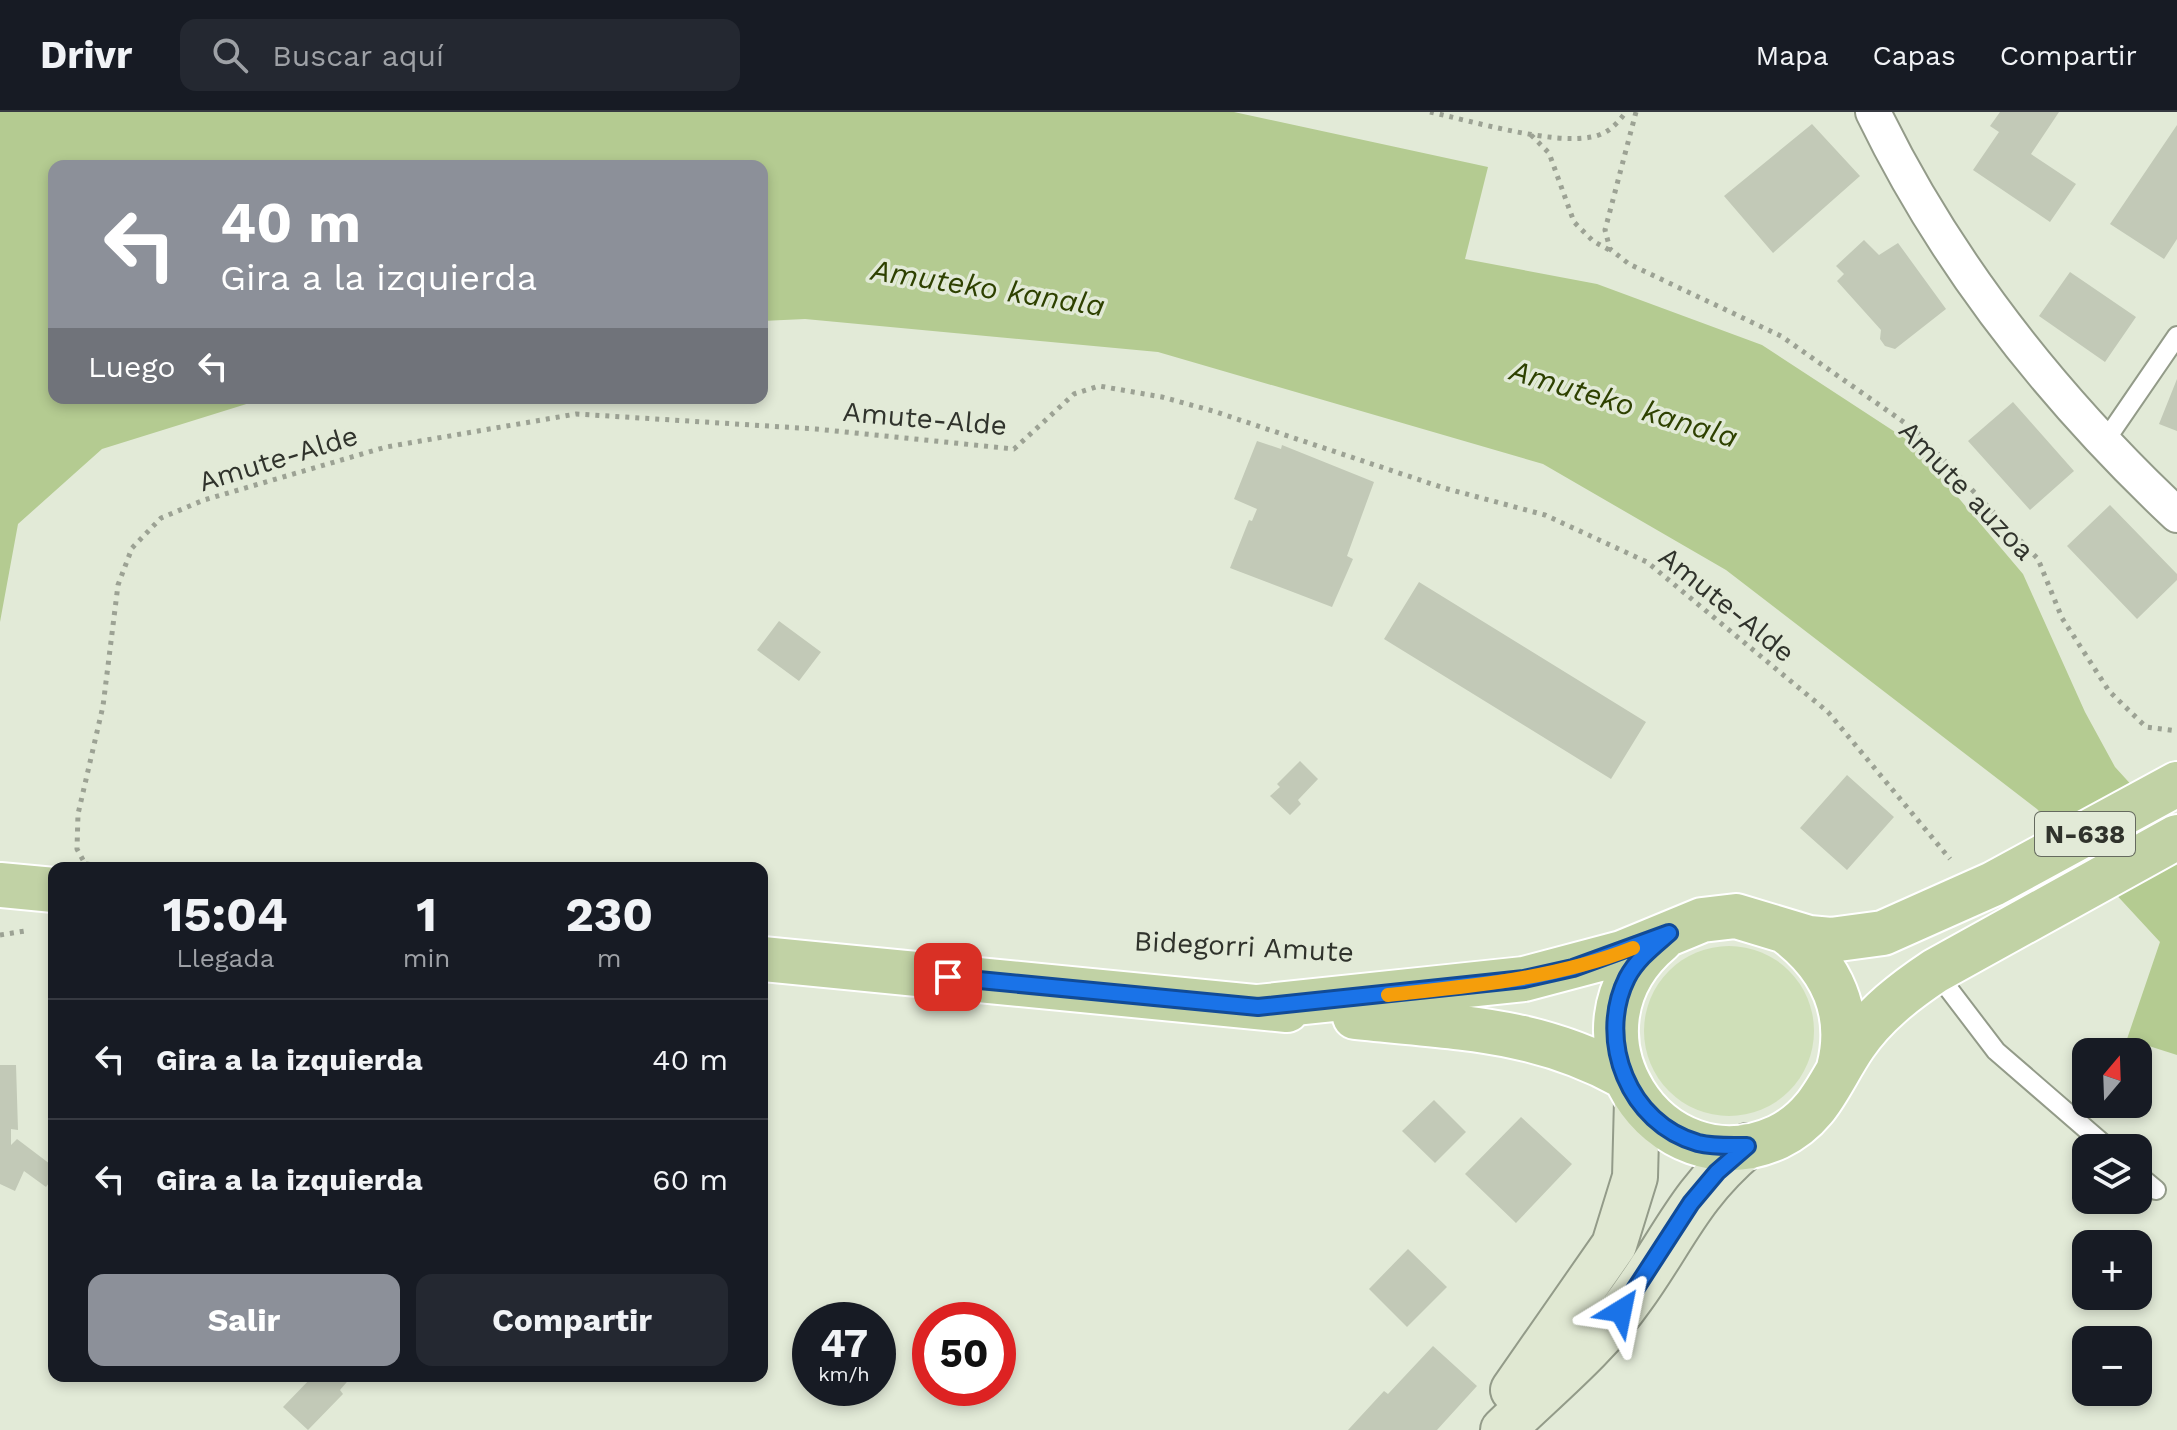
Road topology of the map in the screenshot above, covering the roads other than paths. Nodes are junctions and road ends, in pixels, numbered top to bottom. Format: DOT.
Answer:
graph roads {
  1 [pos="1873,112"];
  2 [pos="2177,336"];
  3 [pos="2105,441"];
  4 [pos="2177,515"];
  5 [pos="2177,784"];
  6 [pos="2177,837"];
  7 [pos="0,885"];
  8 [pos="48,889"];
  9 [pos="1669,933"];
  10 [pos="1788,933"];
  11 [pos="768,960"];
  12 [pos="1935,971"];
  13 [pos="1258,1007"];
  14 [pos="1838,1075"];
  15 [pos="1630,1088"];
  16 [pos="2092,1134"];
  17 [pos="1747,1146"];
  18 [pos="2152,1187"];
  19 [pos="2156,1190"];
  20 [pos="1486,1430"];
  21 [pos="1503,1430"];
  1 -- 3 [label="street"];
  2 -- 3 [label="lane"];
  3 -- 4 [label="street"];
  5 -- 10 [label="main road, N-638"];
  6 -- 12 [label="main road, N-638"];
  7 -- 8 [label="main road"];
  9 -- 10 [label="main road, N-638"];
  9 -- 13 [label="main road, N-638"];
  9 -- 15 [label="main road, N-638"];
  10 -- 14 [label="main road, N-638"];
  11 -- 13 [label="main road, N-638"];
  12 -- 14 [label="main road, N-638"];
  12 -- 16 [label="lane"];
  13 -- 15 [label="main road, N-638"];
  14 -- 17 [label="main road, N-638"];
  15 -- 17 [label="main road, N-638"];
  15 -- 20 [label="main road"];
  17 -- 21 [label="main road"];
  18 -- 19 [label="lane"];
}
